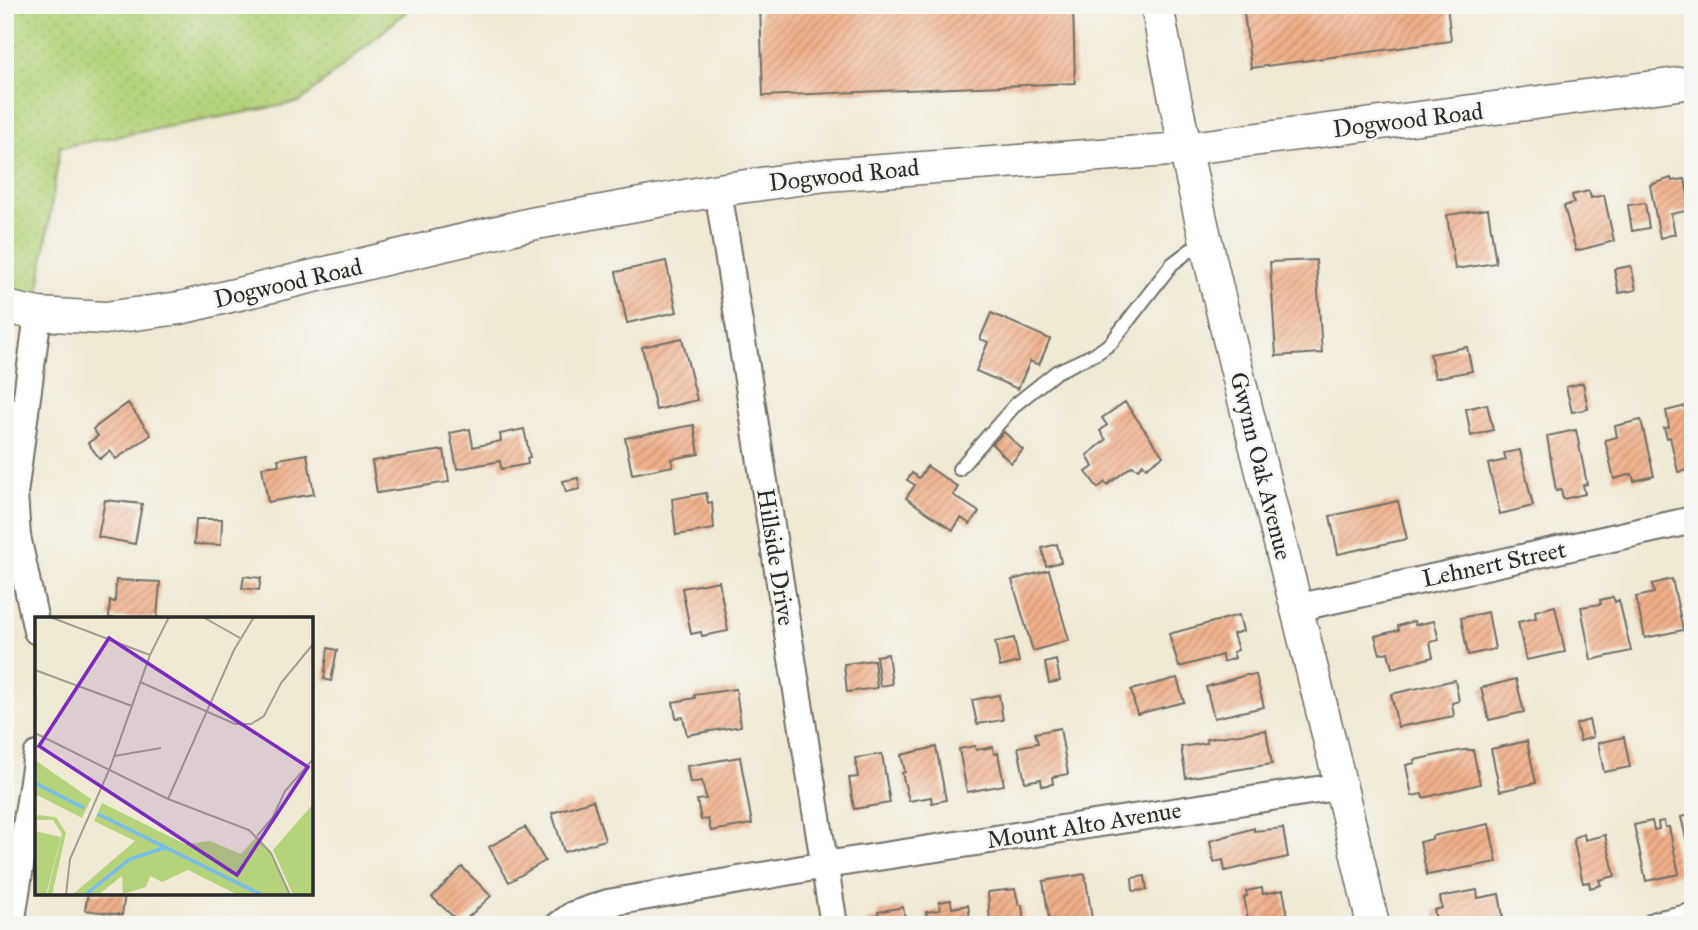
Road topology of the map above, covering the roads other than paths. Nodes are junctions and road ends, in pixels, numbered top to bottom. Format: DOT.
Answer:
graph roads {
  1 [pos="1157,5"];
  2 [pos="1693,82"];
  3 [pos="1183,149"];
  4 [pos="718,190"];
  5 [pos="1205,239"];
  6 [pos="5,307"];
  7 [pos="38,314"];
  8 [pos="959,468"];
  9 [pos="1693,520"];
  10 [pos="1296,608"];
  11 [pos="35,621"];
  12 [pos="35,768"];
  13 [pos="1342,786"];
  14 [pos="825,865"];
  15 [pos="1693,917"];
  16 [pos="11,925"];
  17 [pos="559,925"];
  18 [pos="834,925"];
  19 [pos="1373,925"];
  20 [pos="1656,925"];
  1 -- 3 [label="street, Gwynn Oak Avenue"];
  2 -- 3 [label="street, Dogwood Road"];
  3 -- 4 [label="street, Dogwood Road"];
  3 -- 5 [label="street, Gwynn Oak Avenue"];
  4 -- 7 [label="street, Dogwood Road"];
  4 -- 14 [label="street, Hillside Drive"];
  5 -- 8 [label="lane"];
  5 -- 10 [label="street, Gwynn Oak Avenue"];
  6 -- 7 [label="street, Dogwood Road"];
  7 -- 11 [label="street"];
  9 -- 10 [label="street, Lehnert Street"];
  10 -- 13 [label="street, Gwynn Oak Avenue"];
  12 -- 16 [label="street"];
  13 -- 14 [label="street, Mount Alto Avenue"];
  13 -- 19 [label="street, Gwynn Oak Avenue"];
  14 -- 17 [label="street, Mount Alto Avenue"];
  14 -- 18 [label="street, Hillside Drive"];
  15 -- 20 [label="street"];
}
